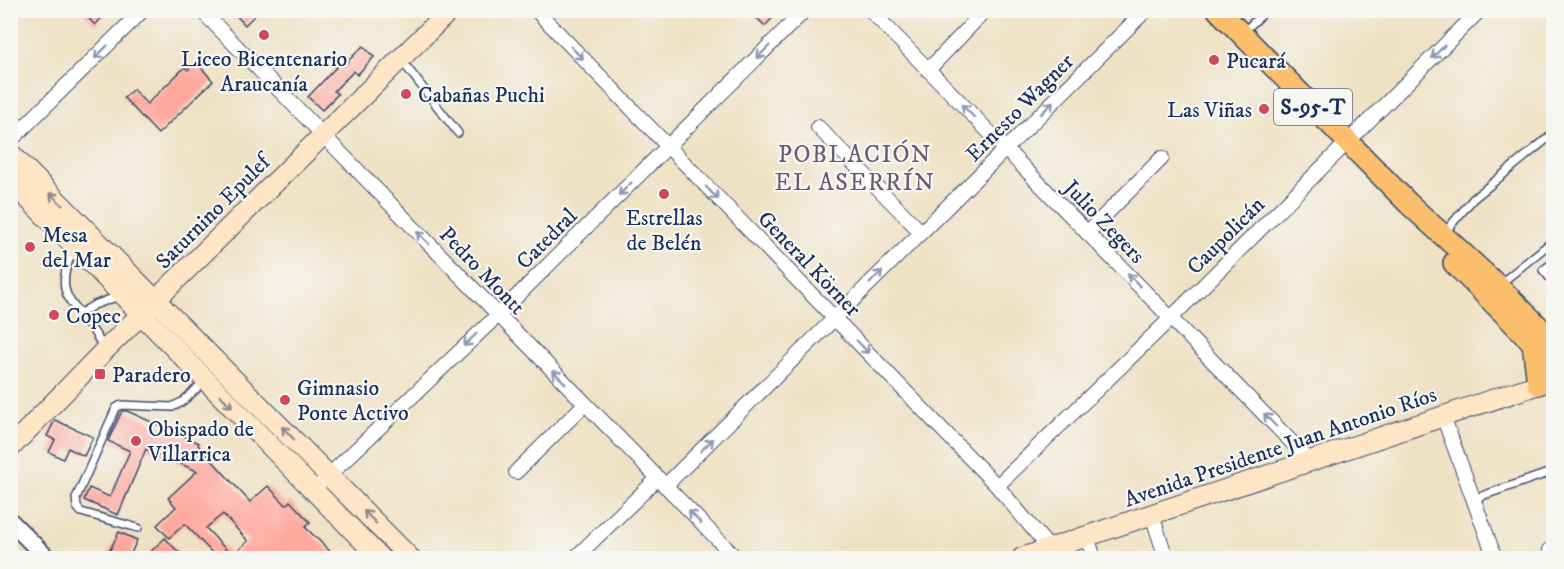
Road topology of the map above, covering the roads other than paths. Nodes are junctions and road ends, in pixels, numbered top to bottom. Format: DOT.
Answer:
graph roads {
  1 [pos="143,10"];
  2 [pos="201,10"];
  3 [pos="450,10"];
  4 [pos="536,10"];
  5 [pos="805,10"];
  6 [pos="870,10"];
  7 [pos="1146,10"];
  8 [pos="1218,10"];
  9 [pos="1267,10"];
  10 [pos="1480,10"];
  11 [pos="979,17"];
  12 [pos="1241,33"];
  13 [pos="401,59"];
  14 [pos="928,70"];
  15 [pos="818,127"];
  16 [pos="458,133"];
  17 [pos="1554,133"];
  18 [pos="323,136"];
  19 [pos="10,141"];
  20 [pos="1348,142"];
  21 [pos="668,147"];
  22 [pos="1005,149"];
  23 [pos="10,153"];
  24 [pos="1162,158"];
  25 [pos="10,180"];
  26 [pos="1408,203"];
  27 [pos="921,232"];
  28 [pos="1087,233"];
  29 [pos="1443,235"];
  30 [pos="1554,240"];
  31 [pos="75,246"];
  32 [pos="1554,262"];
  33 [pos="1554,283"];
  34 [pos="1475,285"];
  35 [pos="1498,286"];
  36 [pos="123,295"];
  37 [pos="157,299"];
  38 [pos="1498,308"];
  39 [pos="81,313"];
  40 [pos="141,314"];
  41 [pos="498,315"];
  42 [pos="835,318"];
  43 [pos="1171,319"];
  44 [pos="1543,343"];
  45 [pos="104,351"];
  46 [pos="1554,364"];
  47 [pos="206,380"];
  48 [pos="1546,381"];
  49 [pos="585,404"];
  50 [pos="1443,416"];
  51 [pos="10,448"];
  52 [pos="1311,462"];
  53 [pos="1554,471"];
  54 [pos="516,472"];
  55 [pos="329,475"];
  56 [pos="661,482"];
  57 [pos="997,486"];
  58 [pos="313,491"];
  59 [pos="1473,499"];
  60 [pos="1152,514"];
  61 [pos="10,521"];
  62 [pos="138,528"];
  63 [pos="1087,536"];
  64 [pos="1050,549"];
  65 [pos="47,558"];
  66 [pos="380,558"];
  67 [pos="410,558"];
  68 [pos="575,558"];
  69 [pos="736,558"];
  70 [pos="1022,558"];
  71 [pos="1094,558"];
  72 [pos="1166,558"];
  73 [pos="1495,558"];
  1 -- 19 [label="street, one-way"];
  2 -- 18 [label="street, Pedro Montt"];
  3 -- 13 [label="main road, Saturnino Epulef"];
  4 -- 21 [label="street, General Körner, one-way"];
  5 -- 21 [label="street, Catedral, one-way"];
  6 -- 14 [label="street, Julio Zegers"];
  22 -- 7 [label="street, Ernesto Wagner, one-way"];
  8 -- 12 [label="main road, S-95-T"];
  9 -- 12 [label="lane"];
  10 -- 20 [label="street, Caupolicán, one-way"];
  11 -- 14 [label="street"];
  12 -- 20 [label="main road, S-95-T"];
  13 -- 16 [label="lane"];
  13 -- 18 [label="main road, Saturnino Epulef"];
  22 -- 14 [label="street, Julio Zegers, one-way"];
  15 -- 27 [label="street"];
  17 -- 29 [label="lane"];
  18 -- 37 [label="main road, Saturnino Epulef"];
  41 -- 18 [label="street, Pedro Montt, one-way"];
  20 -- 26 [label="main road, S-95-T"];
  20 -- 43 [label="street, Caupolicán"];
  21 -- 41 [label="street, Catedral, one-way"];
  21 -- 42 [label="street, General Körner, one-way"];
  22 -- 27 [label="street, Ernesto Wagner"];
  22 -- 28 [label="street, Julio Zegers"];
  37 -- 23 [label="main road, one-way"];
  24 -- 28 [label="street"];
  25 -- 31 [label="main road"];
  26 -- 29 [label="main road, S-95-T"];
  26 -- 34 [label="main road, S-95-T"];
  42 -- 27 [label="street, Ernesto Wagner, one-way"];
  43 -- 28 [label="street, Julio Zegers, one-way"];
  29 -- 35 [label="main road, S-95-T"];
  30 -- 35 [label="lane"];
  31 -- 36 [label="main road"];
  31 -- 39 [label="lane"];
  32 -- 33 [label="lane"];
  34 -- 35 [label="main road"];
  34 -- 38 [label="main road, S-95-T"];
  35 -- 38 [label="main road"];
  35 -- 44 [label="main road, S-95-T"];
  36 -- 39 [label="lane"];
  36 -- 40 [label="main road"];
  37 -- 40 [label="main road, Saturnino Epulef"];
  55 -- 37 [label="main road, one-way"];
  38 -- 44 [label="main road, S-95-T"];
  39 -- 45 [label="lane"];
  40 -- 45 [label="main road, Saturnino Epulef"];
  40 -- 47 [label="main road"];
  49 -- 41 [label="street, Pedro Montt, one-way"];
  41 -- 55 [label="street, Catedral, one-way"];
  56 -- 42 [label="street, Ernesto Wagner, one-way"];
  42 -- 57 [label="street, General Körner, one-way"];
  52 -- 43 [label="street, Julio Zegers, one-way"];
  43 -- 57 [label="street, Caupolicán"];
  44 -- 46 [label="main road, S-95-T"];
  44 -- 48 [label="main road"];
  45 -- 51 [label="main road, Saturnino Epulef"];
  47 -- 58 [label="main road, one-way"];
  47 -- 62 [label="lane"];
  48 -- 50 [label="main road, Avenida Presidente Juan Antonio Ríos"];
  49 -- 54 [label="street"];
  49 -- 56 [label="street, Pedro Montt"];
  50 -- 52 [label="main road, Avenida Presidente Juan Antonio Ríos"];
  50 -- 59 [label="street"];
  52 -- 60 [label="main road, Avenida Presidente Juan Antonio Ríos"];
  53 -- 59 [label="lane"];
  55 -- 58 [label="street, Catedral"];
  67 -- 55 [label="main road, one-way"];
  56 -- 68 [label="street, Ernesto Wagner"];
  69 -- 56 [label="street, Pedro Montt, one-way"];
  57 -- 64 [label="street, General Körner"];
  58 -- 66 [label="main road"];
  59 -- 73 [label="street"];
  60 -- 63 [label="main road, Avenida Presidente Juan Antonio Ríos"];
  60 -- 72 [label="street"];
  61 -- 65 [label="street"];
  63 -- 64 [label="main road, Avenida Presidente Juan Antonio Ríos"];
  63 -- 71 [label="street"];
  64 -- 70 [label="main road, Avenida Presidente Juan Antonio Ríos"];
}
